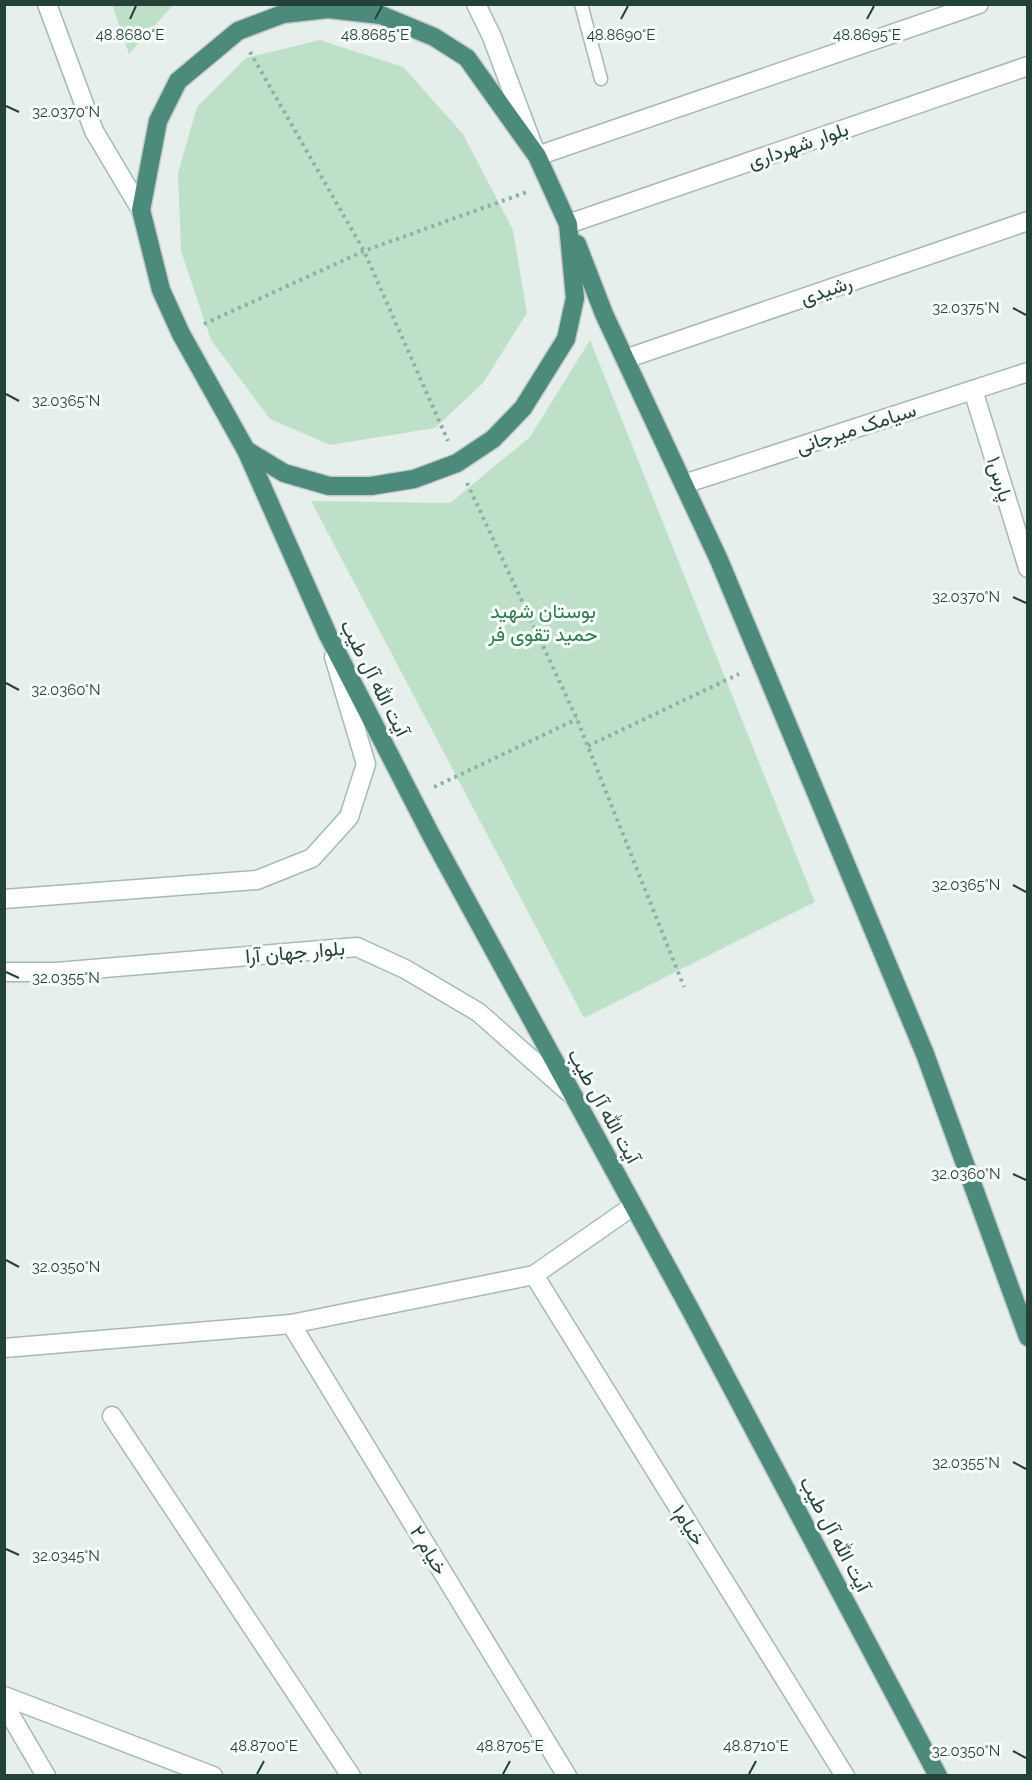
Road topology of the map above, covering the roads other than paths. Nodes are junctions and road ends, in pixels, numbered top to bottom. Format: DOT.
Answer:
graph roads {
  1 [pos="47,4"];
  2 [pos="476,4"];
  3 [pos="581,4"];
  4 [pos="979,4"];
  5 [pos="1028,66"];
  6 [pos="601,79"];
  7 [pos="537,156"];
  8 [pos="141,210"];
  9 [pos="1028,221"];
  10 [pos="568,224"];
  11 [pos="625,359"];
  12 [pos="1028,372"];
  13 [pos="973,390"];
  14 [pos="246,450"];
  15 [pos="684,484"];
  16 [pos="1028,568"];
  17 [pos="328,635"];
  18 [pos="4,899"];
  19 [pos="4,972"];
  20 [pos="573,1096"];
  21 [pos="633,1206"];
  22 [pos="534,1275"];
  23 [pos="291,1324"];
  24 [pos="1028,1337"];
  25 [pos="4,1348"];
  26 [pos="112,1416"];
  27 [pos="4,1696"];
  28 [pos="4,1704"];
  29 [pos="46,1776"];
  30 [pos="213,1776"];
  31 [pos="351,1776"];
  32 [pos="567,1776"];
  33 [pos="844,1776"];
  34 [pos="938,1776"];
  1 -- 8 [label="street"];
  2 -- 7 [label="street"];
  3 -- 6 [label="lane"];
  4 -- 7 [label="street"];
  5 -- 10 [label="street, بلوار شهرداری"];
  7 -- 8 [label="highway"];
  7 -- 10 [label="highway"];
  8 -- 14 [label="highway, آیت الله آل طیب"];
  9 -- 11 [label="street, رشیدی"];
  10 -- 11 [label="highway"];
  10 -- 14 [label="highway"];
  11 -- 15 [label="highway"];
  12 -- 13 [label="street, سیامک میرجانی"];
  13 -- 15 [label="street, سیامک میرجانی"];
  13 -- 16 [label="street, پارس۱"];
  14 -- 17 [label="highway, آیت الله آل طیب"];
  15 -- 24 [label="highway"];
  17 -- 18 [label="street"];
  17 -- 20 [label="highway, آیت الله آل طیب"];
  19 -- 20 [label="street, بلوار جهان آرا"];
  20 -- 21 [label="highway, آیت الله آل طیب"];
  21 -- 22 [label="street"];
  21 -- 34 [label="highway, آیت الله آل طیب"];
  22 -- 23 [label="street"];
  22 -- 33 [label="street, خیام۱"];
  23 -- 25 [label="street"];
  23 -- 32 [label="street, خیام ۲"];
  26 -- 31 [label="street"];
  27 -- 30 [label="street"];
  28 -- 29 [label="street"];
}
